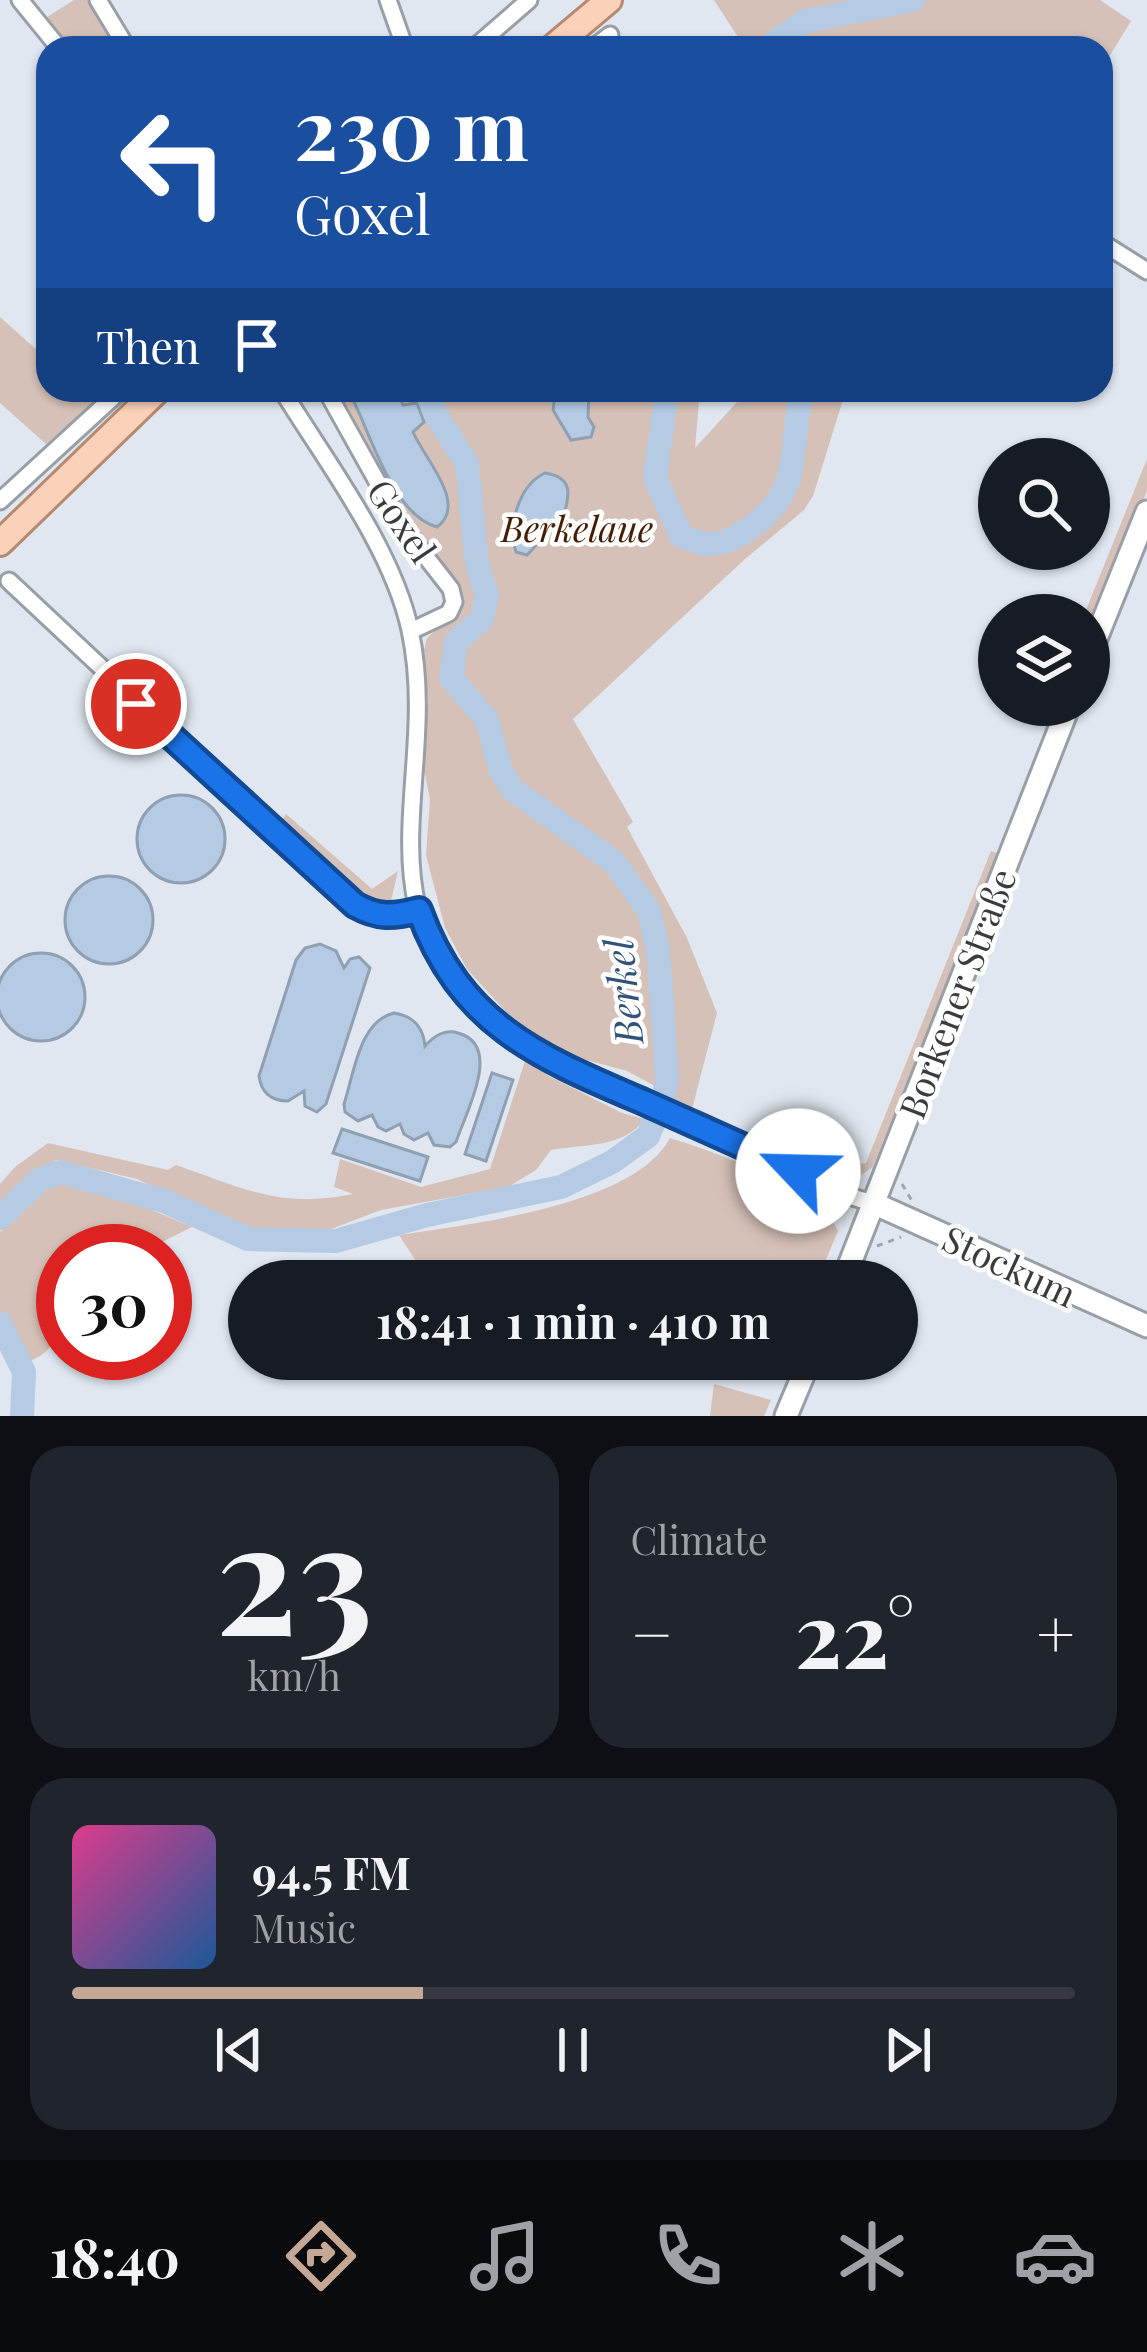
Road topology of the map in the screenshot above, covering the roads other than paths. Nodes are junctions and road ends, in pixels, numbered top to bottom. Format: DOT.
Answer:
graph roads {
  1 [pos="20,0"];
  2 [pos="98,0"];
  3 [pos="388,0"];
  4 [pos="529,0"];
  5 [pos="609,0"];
  6 [pos="48,36"];
  7 [pos="120,36"];
  8 [pos="401,36"];
  9 [pos="488,36"];
  10 [pos="566,36"];
  11 [pos="1113,250"];
  12 [pos="1147,271"];
  13 [pos="108,402"];
  14 [pos="146,402"];
  15 [pos="289,402"];
  16 [pos="333,402"];
  17 [pos="0,501"];
  18 [pos="1147,512"];
  19 [pos="0,543"];
  20 [pos="9,581"];
  21 [pos="1110,604"];
  22 [pos="411,631"];
  23 [pos="1062,726"];
  24 [pos="419,910"];
  25 [pos="873,1203"];
  26 [pos="851,1260"];
  27 [pos="1147,1326"];
  28 [pos="801,1380"];
  29 [pos="786,1416"];
  1 -- 6 [label="street"];
  2 -- 7 [label="street"];
  3 -- 8 [label="street"];
  4 -- 9 [label="street"];
  5 -- 10 [label="main road"];
  11 -- 12 [label="street"];
  13 -- 17 [label="street"];
  14 -- 19 [label="main road"];
  15 -- 22 [label="street, Goxel"];
  16 -- 22 [label="street, Goxel"];
  18 -- 21 [label="street"];
  20 -- 24 [label="street"];
  22 -- 24 [label="street, Goxel"];
  23 -- 25 [label="street, Borkener Straße"];
  24 -- 25 [label="street, Goxel"];
  25 -- 26 [label="street, Borkener Straße"];
  25 -- 27 [label="street, Stockum"];
  28 -- 29 [label="street"];
}
